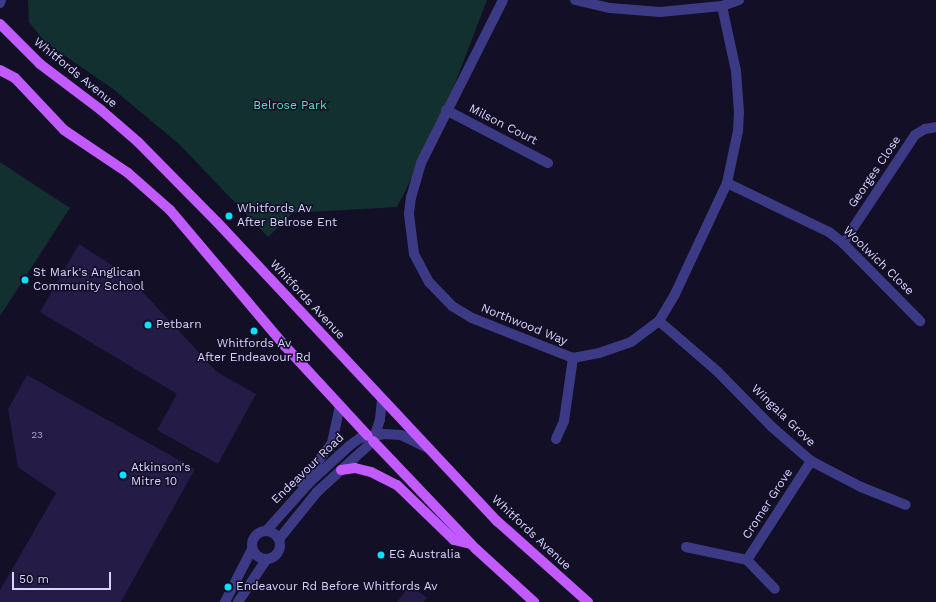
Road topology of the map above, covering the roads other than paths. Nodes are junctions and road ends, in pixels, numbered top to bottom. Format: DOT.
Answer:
graph roads {
  1 [pos="1,0"];
  2 [pos="503,0"];
  3 [pos="575,0"];
  4 [pos="739,0"];
  5 [pos="0,3"];
  6 [pos="722,6"];
  7 [pos="0,24"];
  8 [pos="0,70"];
  9 [pos="446,110"];
  10 [pos="936,127"];
  11 [pos="548,163"];
  12 [pos="727,182"];
  13 [pos="843,243"];
  14 [pos="659,321"];
  15 [pos="920,321"];
  16 [pos="573,358"];
  17 [pos="382,398"];
  18 [pos="340,406"];
  19 [pos="372,438"];
  20 [pos="556,439"];
  21 [pos="432,451"];
  22 [pos="811,461"];
  23 [pos="341,470"];
  24 [pos="906,504"];
  25 [pos="279,516"];
  26 [pos="266,531"];
  27 [pos="279,539"];
  28 [pos="471,544"];
  29 [pos="686,547"];
  30 [pos="252,549"];
  31 [pos="266,560"];
  32 [pos="747,560"];
  33 [pos="775,589"];
  34 [pos="225,602"];
  35 [pos="238,602"];
  36 [pos="534,602"];
  37 [pos="588,602"];
  1 -- 5 [label="street"];
  2 -- 9 [label="street, Northwood Way"];
  3 -- 6 [label="street"];
  4 -- 6 [label="street"];
  6 -- 12 [label="street, Northwood Way"];
  7 -- 17 [label="main road, Whitfords Avenue"];
  8 -- 18 [label="main road"];
  9 -- 11 [label="street, Milson Court"];
  9 -- 16 [label="street, Northwood Way"];
  10 -- 13 [label="street, Georges Close"];
  12 -- 13 [label="street, Woolwich Close"];
  12 -- 14 [label="street, Northwood Way"];
  13 -- 15 [label="street, Woolwich Close"];
  14 -- 16 [label="street, Northwood Way"];
  14 -- 22 [label="street, Wingala Grove"];
  16 -- 20 [label="street"];
  17 -- 19 [label="street"];
  17 -- 21 [label="main road, Whitfords Avenue"];
  18 -- 19 [label="main road"];
  18 -- 25 [label="street"];
  19 -- 21 [label="street, Endeavour Road"];
  19 -- 23 [label="street, Endeavour Road"];
  19 -- 25 [label="street, Endeavour Road"];
  19 -- 28 [label="main road"];
  21 -- 37 [label="main road, Whitfords Avenue"];
  22 -- 24 [label="street, Wingala Grove"];
  22 -- 32 [label="street, Cromer Grove"];
  23 -- 27 [label="street, Endeavour Road"];
  23 -- 28 [label="main road"];
  25 -- 26 [label="street, Endeavour Road"];
  26 -- 27 [label="street"];
  26 -- 30 [label="street"];
  27 -- 31 [label="street"];
  28 -- 36 [label="main road"];
  29 -- 32 [label="street"];
  30 -- 31 [label="street"];
  30 -- 34 [label="street"];
  31 -- 35 [label="street"];
  32 -- 33 [label="street"];
}
